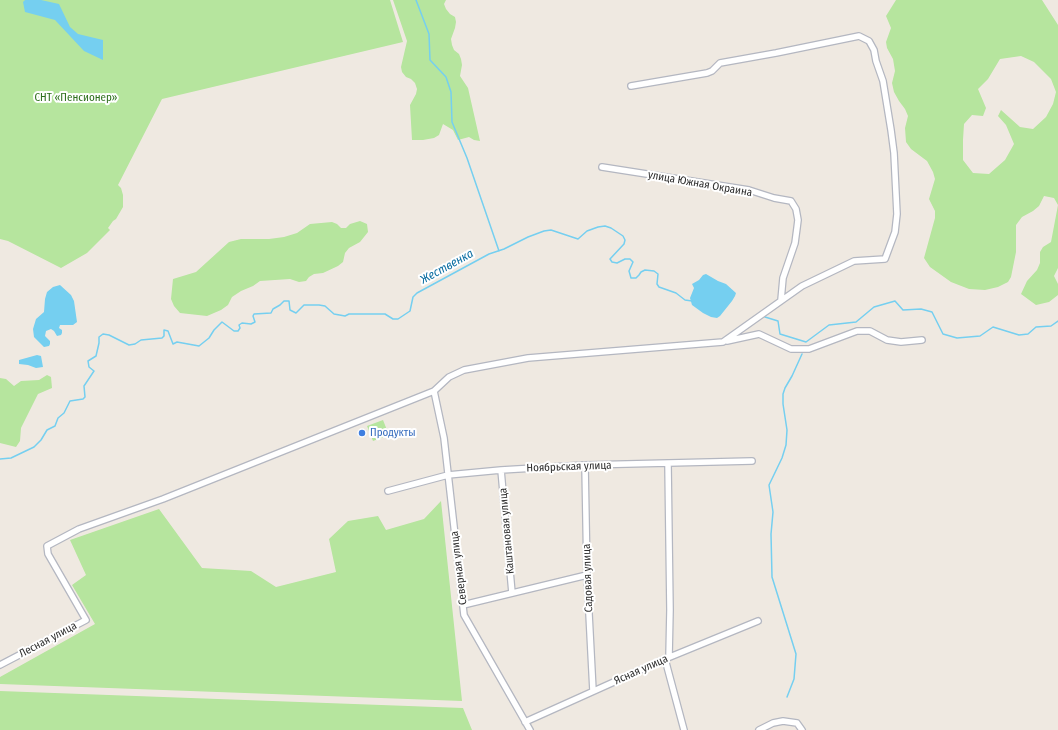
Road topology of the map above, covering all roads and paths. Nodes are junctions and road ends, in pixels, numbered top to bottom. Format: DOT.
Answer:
graph roads {
  1 [pos="630,86"];
  2 [pos="602,167"];
  3 [pos="780,300"];
  4 [pos="922,340"];
  5 [pos="723,342"];
  6 [pos="434,391"];
  7 [pos="752,461"];
  8 [pos="668,464"];
  9 [pos="585,465"];
  10 [pos="501,470"];
  11 [pos="448,475"];
  12 [pos="388,491"];
  13 [pos="587,575"];
  14 [pos="512,593"];
  15 [pos="463,604"];
  16 [pos="758,621"];
  17 [pos="667,658"];
  18 [pos="0,665"];
  19 [pos="593,691"];
  20 [pos="525,722"];
  21 [pos="530,730"];
  22 [pos="684,730"];
  23 [pos="759,730"];
  24 [pos="802,730"];
  1 -- 3 [label="street"];
  2 -- 3 [label="street, улица Южная Окраина"];
  3 -- 5 [label="street"];
  4 -- 5 [label="street"];
  5 -- 6 [label="street"];
  6 -- 11 [label="street, Северная улица"];
  6 -- 18 [label="street, Лесная улица"];
  7 -- 8 [label="street, Ноябрьская улица"];
  8 -- 9 [label="street, Ноябрьская улица"];
  8 -- 17 [label="street"];
  9 -- 10 [label="street, Ноябрьская улица"];
  9 -- 13 [label="street, Садовая улица"];
  10 -- 11 [label="street, Ноябрьская улица"];
  10 -- 14 [label="street, Каштановая улица"];
  11 -- 12 [label="street, Ноябрьская улица"];
  11 -- 15 [label="street, Северная улица"];
  13 -- 14 [label="street"];
  13 -- 19 [label="street, Садовая улица"];
  14 -- 15 [label="street"];
  15 -- 20 [label="street, Северная улица"];
  16 -- 17 [label="street, Ясная улица"];
  17 -- 19 [label="street, Ясная улица"];
  17 -- 22 [label="street"];
  19 -- 20 [label="street, Ясная улица"];
  20 -- 21 [label="street, Северная улица"];
  23 -- 24 [label="street"];
}
